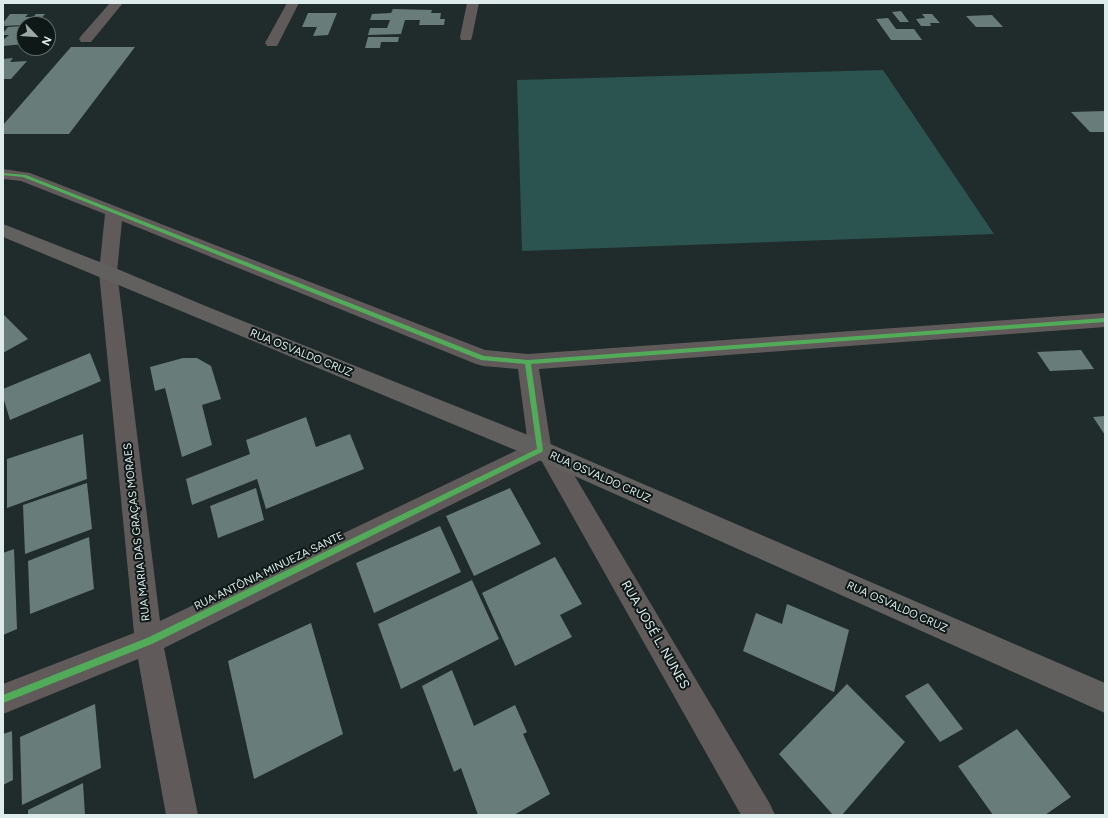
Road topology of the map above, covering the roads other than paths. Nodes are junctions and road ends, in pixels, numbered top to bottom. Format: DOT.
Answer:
graph roads {
  1 [pos="117,3"];
  2 [pos="293,3"];
  3 [pos="473,3"];
  4 [pos="466,37"];
  5 [pos="86,39"];
  6 [pos="272,43"];
  7 [pos="3,174"];
  8 [pos="114,212"];
  9 [pos="3,230"];
  10 [pos="108,272"];
  11 [pos="1105,320"];
  12 [pos="528,362"];
  13 [pos="545,453"];
  14 [pos="149,641"];
  15 [pos="1105,698"];
  16 [pos="3,699"];
  17 [pos="182,815"];
  18 [pos="759,815"];
  1 -- 5 [label="street"];
  2 -- 6 [label="street"];
  3 -- 4 [label="street"];
  7 -- 8 [label="street"];
  8 -- 10 [label="street, RUA MARIA DAS GRAÇAS MORAES"];
  8 -- 12 [label="street"];
  9 -- 10 [label="highway, RUA OSVALDO CRUZ"];
  10 -- 13 [label="highway, RUA OSVALDO CRUZ"];
  10 -- 14 [label="street, RUA MARIA DAS GRAÇAS MORAES"];
  11 -- 12 [label="street"];
  12 -- 13 [label="street"];
  13 -- 14 [label="street, RUA ANTÔNIA MINUEZA SANTE"];
  13 -- 15 [label="highway, RUA OSVALDO CRUZ"];
  13 -- 18 [label="street, RUA JOSÉ L. NUNES"];
  14 -- 16 [label="street, RUA ANTÔNIA MINUEZA SANTE"];
  14 -- 17 [label="street, RUA MARIA DAS GRAÇAS MORAES"];
}
